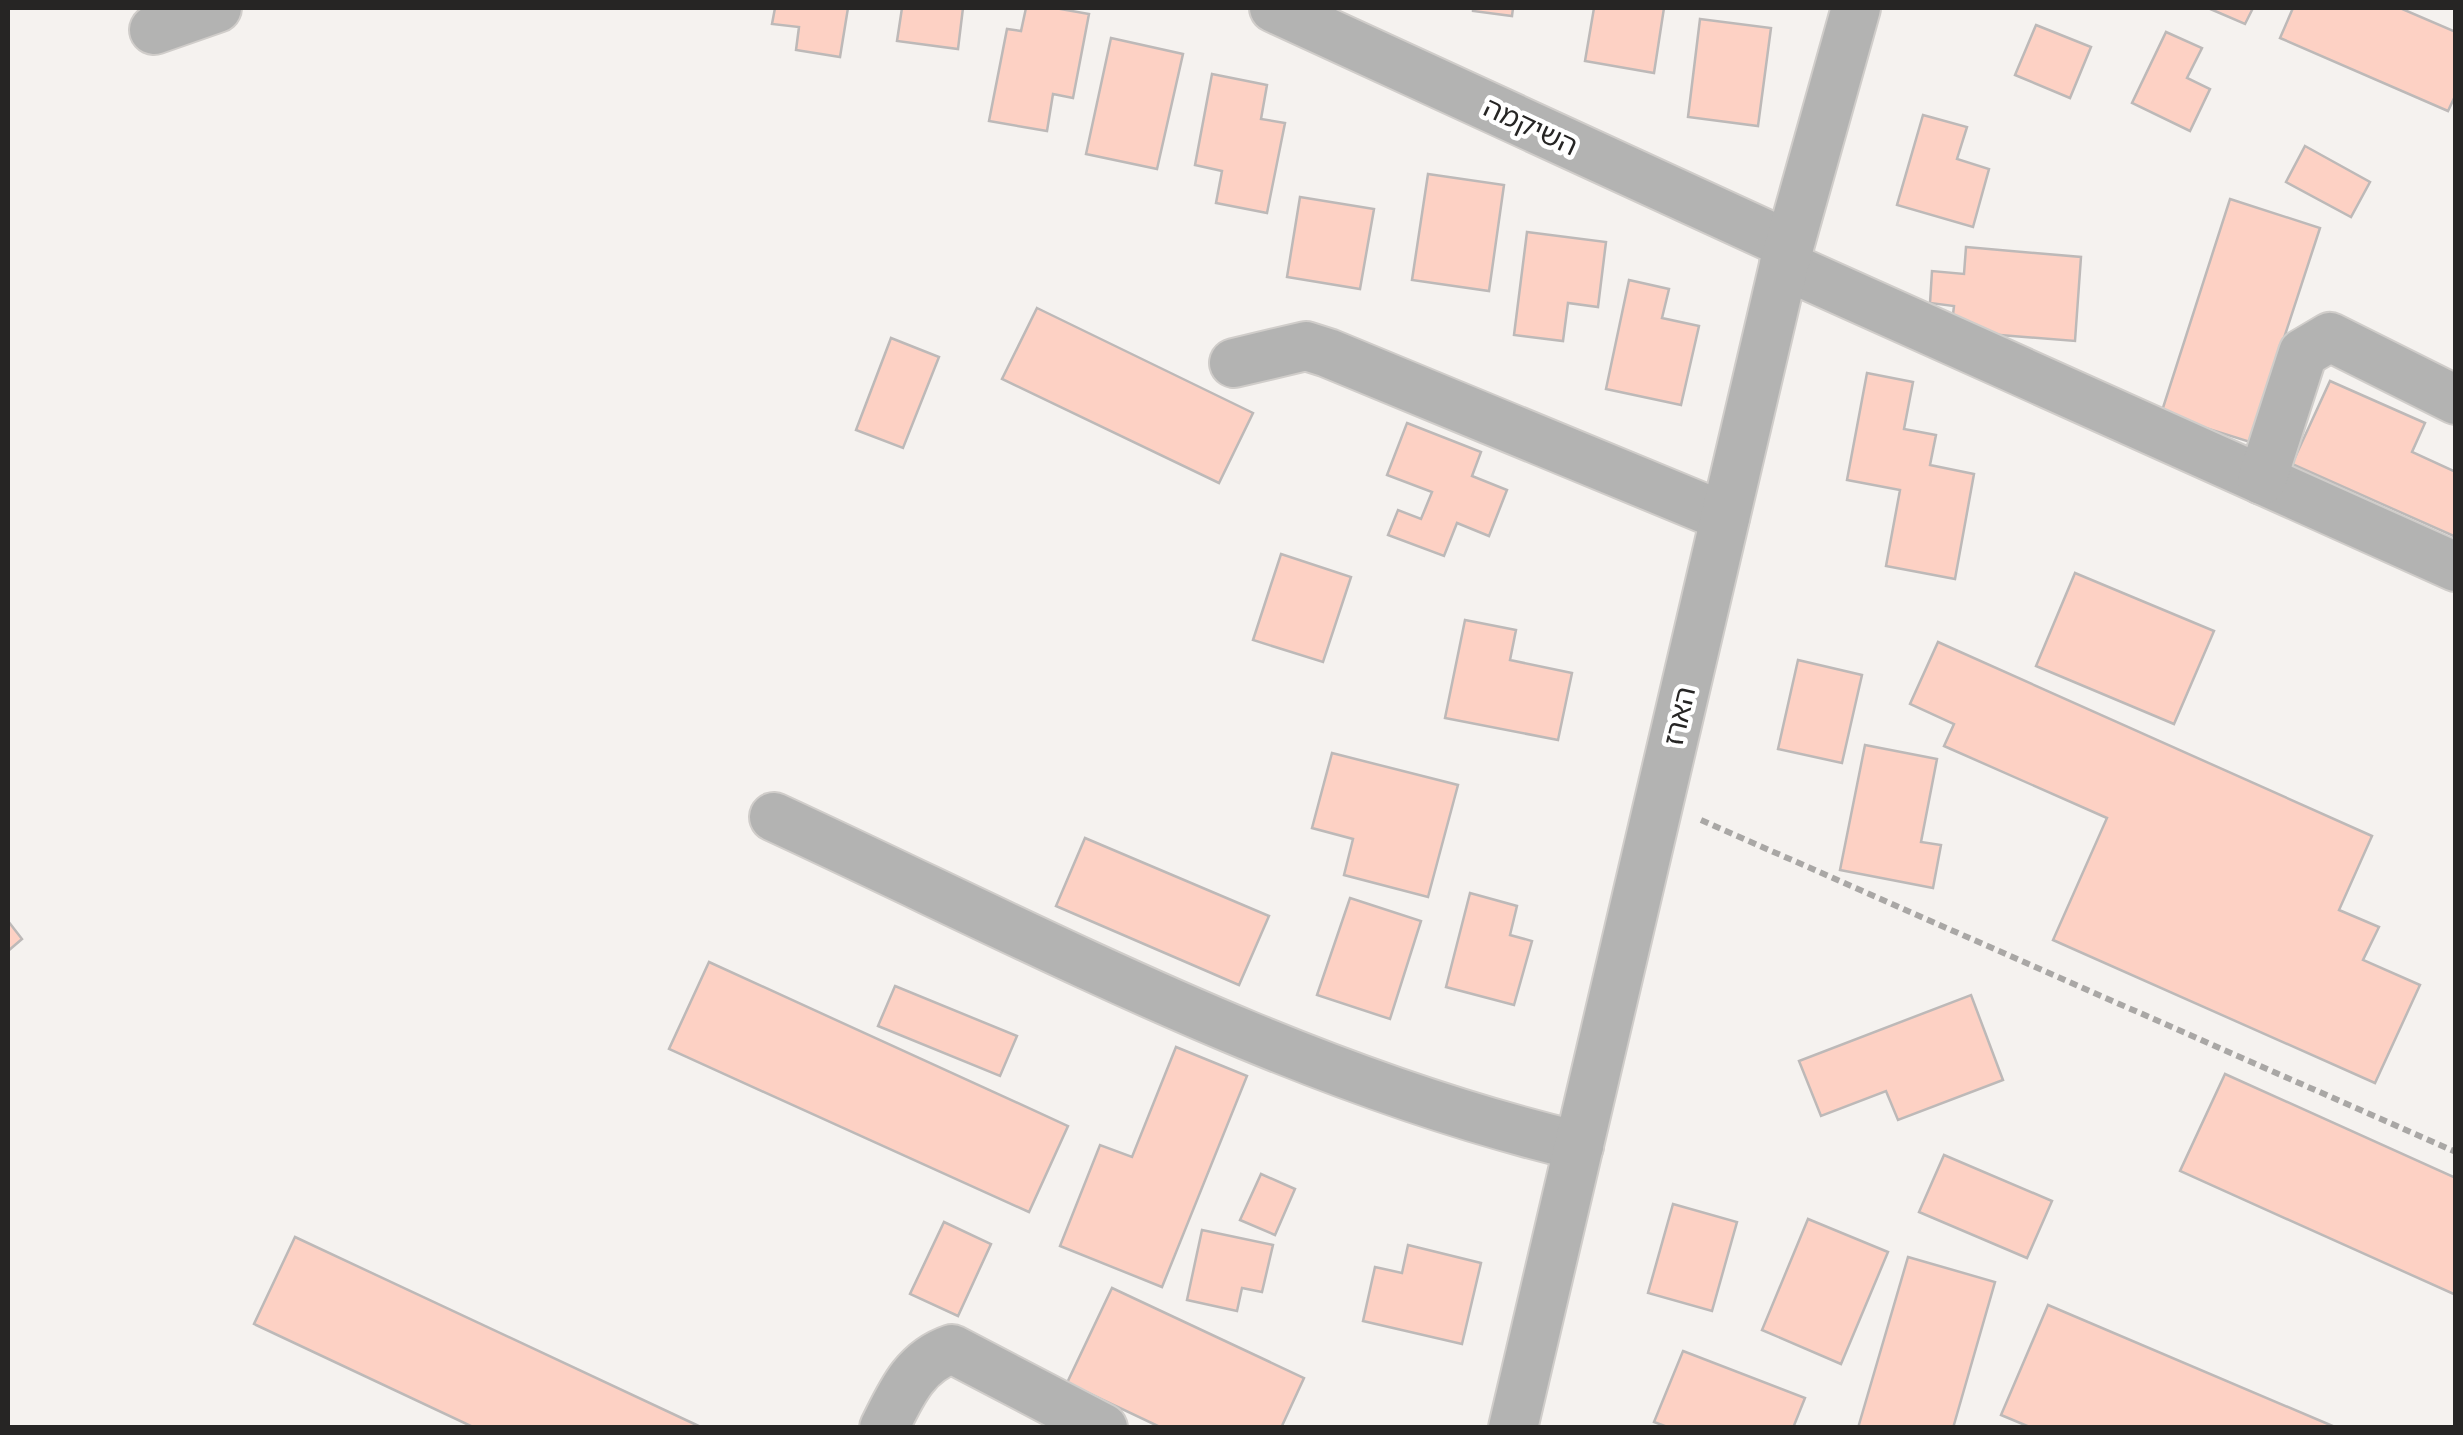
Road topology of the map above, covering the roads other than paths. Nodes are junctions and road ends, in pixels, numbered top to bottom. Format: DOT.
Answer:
graph roads {
  1 [pos="217,8"];
  2 [pos="1274,8"];
  3 [pos="1856,8"];
  4 [pos="154,30"];
  5 [pos="1787,255"];
  6 [pos="1234,363"];
  7 [pos="2456,400"];
  8 [pos="2262,480"];
  9 [pos="1726,517"];
  10 [pos="2456,567"];
  11 [pos="774,817"];
  12 [pos="1579,1146"];
  13 [pos="884,1428"];
  14 [pos="1103,1428"];
  15 [pos="1513,1428"];
  1 -- 4 [label="street"];
  2 -- 5 [label="street, השיקמה"];
  3 -- 5 [label="street, הארז"];
  5 -- 8 [label="street, השיקמה"];
  5 -- 9 [label="street, הארז"];
  6 -- 9 [label="street"];
  7 -- 8 [label="street"];
  8 -- 10 [label="street, השיקמה"];
  9 -- 12 [label="street, הארז"];
  11 -- 12 [label="street"];
  12 -- 15 [label="street, הארז"];
  13 -- 14 [label="street"];
}
